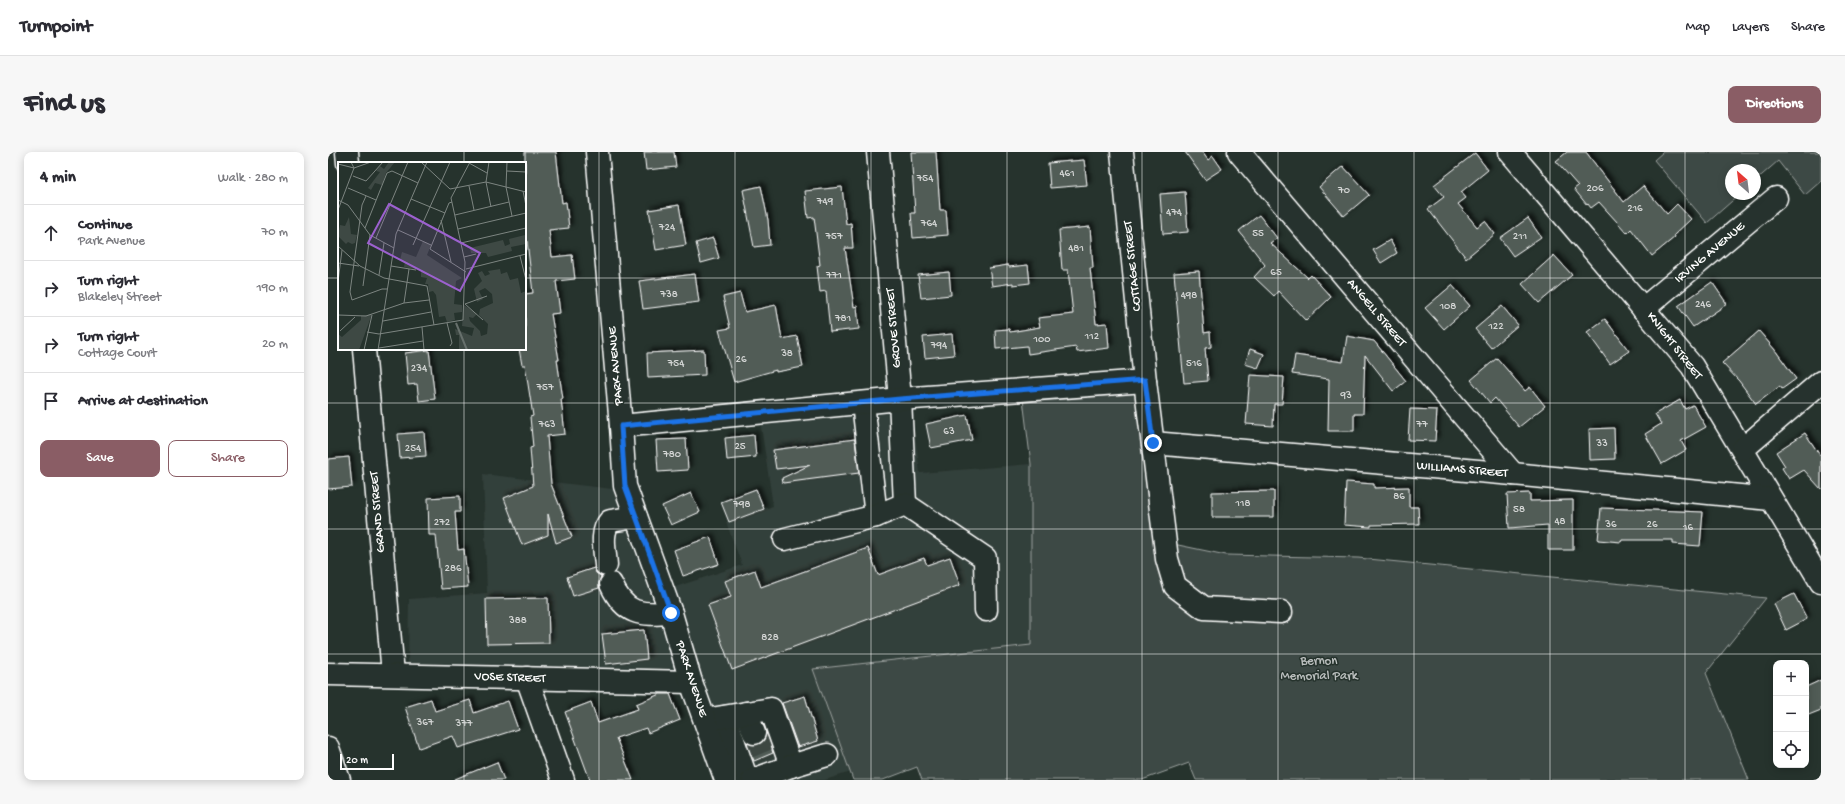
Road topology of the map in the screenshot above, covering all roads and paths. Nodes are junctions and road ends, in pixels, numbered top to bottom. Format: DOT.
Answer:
graph roads {
  1 [pos="347,152"];
  2 [pos="597,152"];
  3 [pos="878,152"];
  4 [pos="1122,152"];
  5 [pos="1239,152"];
  6 [pos="1510,152"];
  7 [pos="348,162"];
  8 [pos="1776,198"];
  9 [pos="1643,308"];
  10 [pos="364,350"];
  11 [pos="1145,380"];
  12 [pos="1821,382"];
  13 [pos="900,399"];
  14 [pos="863,403"];
  15 [pos="621,426"];
  16 [pos="1153,443"];
  17 [pos="1743,449"];
  18 [pos="1513,474"];
  19 [pos="1772,499"];
  20 [pos="906,504"];
  21 [pos="876,516"];
  22 [pos="636,517"];
  23 [pos="785,540"];
  24 [pos="1821,582"];
  25 [pos="986,610"];
  26 [pos="1281,612"];
  27 [pos="671,613"];
  28 [pos="328,674"];
  29 [pos="393,674"];
  30 [pos="527,678"];
  31 [pos="691,682"];
  32 [pos="746,713"];
  33 [pos="715,718"];
  34 [pos="754,733"];
  35 [pos="328,748"];
  36 [pos="827,755"];
  37 [pos="792,766"];
  38 [pos="763,770"];
  39 [pos="339,780"];
  40 [pos="563,780"];
  41 [pos="726,780"];
  42 [pos="747,780"];
  1 -- 7 [label="street"];
  2 -- 15 [label="street, PARK AVENUE"];
  3 -- 13 [label="street, GROVE STREET"];
  4 -- 11 [label="street, COTTAGE STREET"];
  5 -- 18 [label="street, ANGELL STREET"];
  6 -- 9 [label="street, KNIGHT STREET"];
  8 -- 9 [label="street, IRVING AVENUE"];
  9 -- 17 [label="street, KNIGHT STREET"];
  10 -- 29 [label="street, GRAND STREET"];
  11 -- 13 [label="street"];
  11 -- 16 [label="street, COTTAGE STREET"];
  12 -- 17 [label="street"];
  13 -- 14 [label="street"];
  13 -- 20 [label="street, GROVE STREET"];
  14 -- 15 [label="street"];
  14 -- 21 [label="street"];
  15 -- 22 [label="street, PARK AVENUE"];
  16 -- 18 [label="street, WILLIAMS STREET"];
  16 -- 26 [label="street, COTTAGE STREET"];
  17 -- 19 [label="street, KNIGHT STREET"];
  18 -- 19 [label="street, WILLIAMS STREET"];
  19 -- 24 [label="street, KNIGHT STREET"];
  20 -- 21 [label="street"];
  20 -- 25 [label="street"];
  21 -- 23 [label="street"];
  22 -- 27 [label="street, PARK AVENUE"];
  22 -- 27 [label="street"];
  27 -- 31 [label="street, PARK AVENUE"];
  28 -- 29 [label="street, VOSE STREET"];
  29 -- 30 [label="street, VOSE STREET"];
  30 -- 31 [label="street, VOSE STREET"];
  30 -- 40 [label="street"];
  31 -- 33 [label="street, PARK AVENUE"];
  32 -- 33 [label="street"];
  32 -- 34 [label="street"];
  32 -- 37 [label="street"];
  33 -- 41 [label="street, PARK AVENUE"];
  33 -- 42 [label="street"];
  35 -- 39 [label="street"];
  36 -- 37 [label="street"];
  37 -- 38 [label="street"];
}
